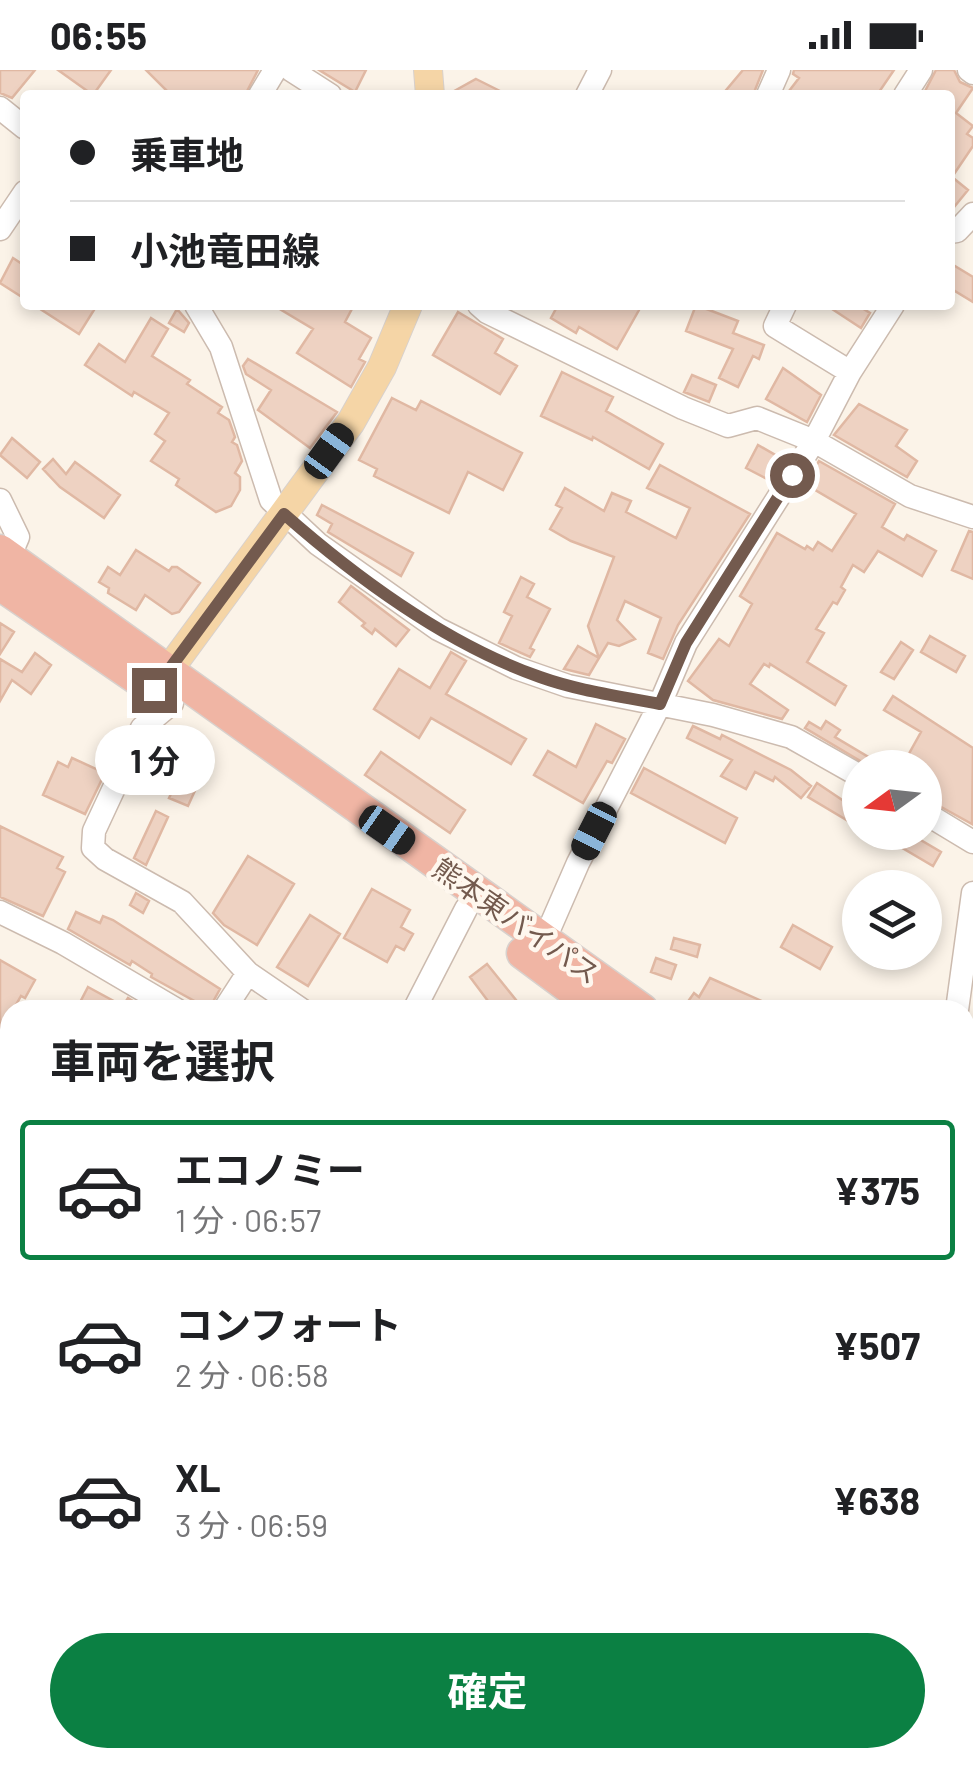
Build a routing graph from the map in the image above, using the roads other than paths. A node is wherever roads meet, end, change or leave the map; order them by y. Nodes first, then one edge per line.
1 (291, 70) edge
2 (322, 90) edge
3 (0, 108) edge
4 (20, 124) edge
5 (20, 199) edge
6 (973, 214) edge
7 (0, 229) edge
8 (955, 232) edge
9 (199, 310) edge
10 (406, 310) edge
11 (484, 310) edge
12 (783, 310) edge
13 (890, 310) edge
14 (850, 372) junction
15 (814, 441) junction
16 (0, 500) edge
17 (284, 514) junction
18 (973, 517) edge
19 (3, 564) edge
20 (164, 688) junction
21 (660, 704) junction
22 (842, 766) edge
23 (942, 823) edge
24 (973, 842) edge
25 (973, 893) edge
26 (466, 909) junction
27 (0, 912) edge
28 (544, 941) junction
29 (248, 973) junction
30 (963, 997) edge
31 (159, 1000) edge
32 (230, 1000) edge
33 (287, 1000) edge
34 (419, 1000) edge
35 (587, 1000) edge
36 (628, 1000) edge

1 - 2 street
3 - 4 street
5 - 7 street
6 - 8 street
9 - 17 street
10 - 17 main road
11 - 15 street
12 - 14 street
13 - 14 street
14 - 15 street
15 - 18 street
15 - 21 street
16 - 19 street
17 - 20 main road
17 - 21 street
19 - 20 highway, 熊本東バイパス
20 - 26 highway, 熊本東バイパス
20 - 28 highway, 熊本東バイパス
20 - 29 street
21 - 22 street
21 - 28 street
23 - 24 street
25 - 30 street
26 - 34 street
26 - 35 highway, 熊本東バイパス
27 - 31 street
28 - 36 highway, 熊本東バイパス
29 - 32 street
29 - 33 street

